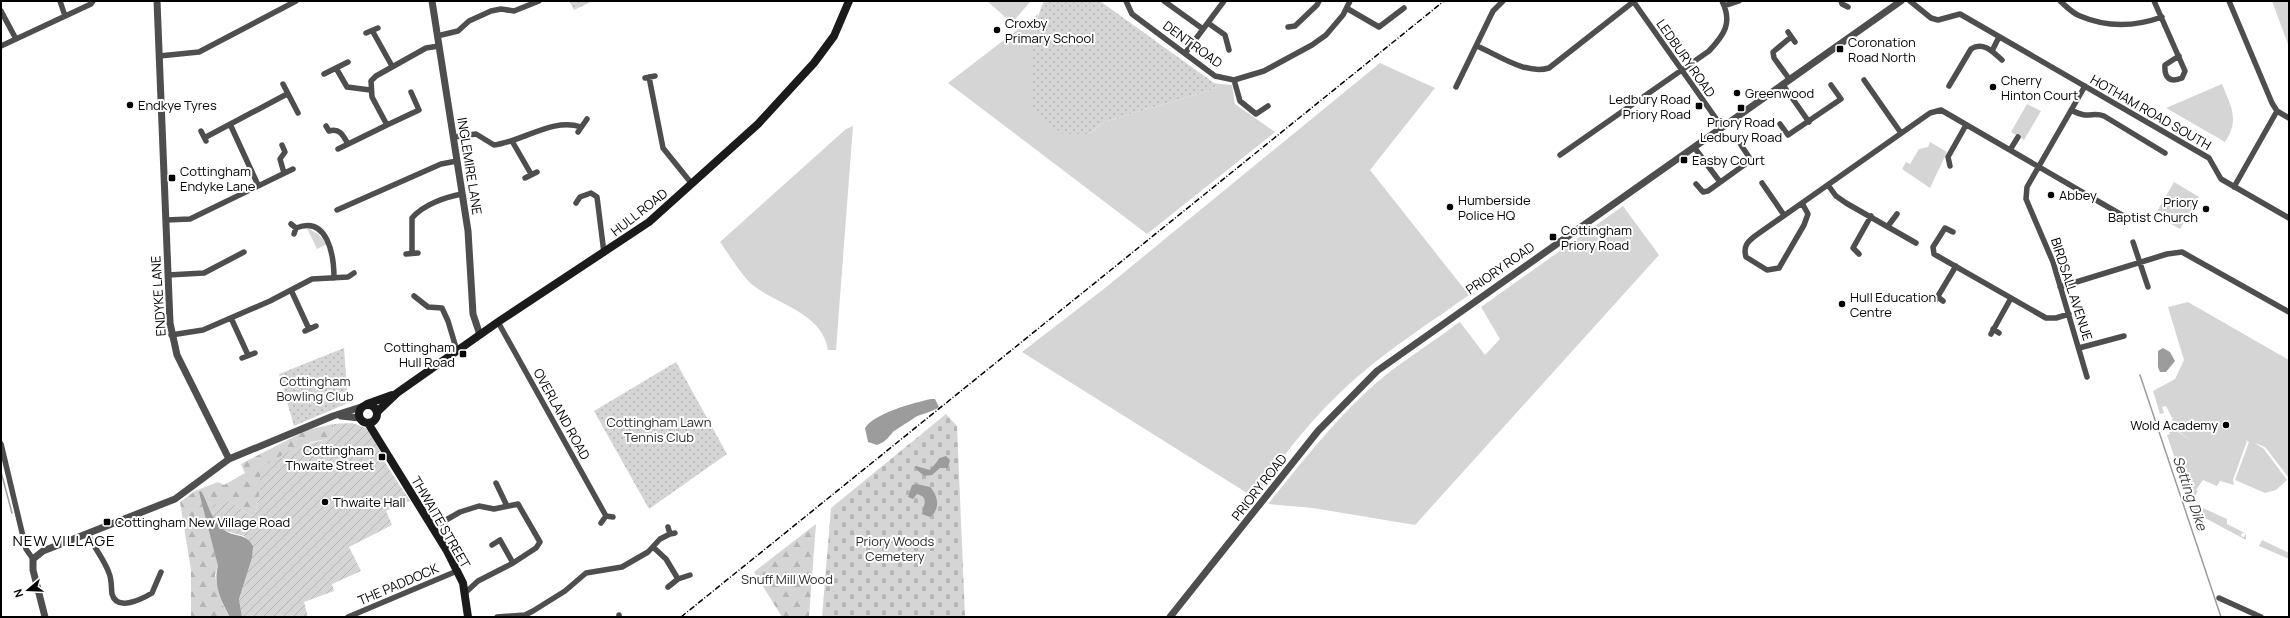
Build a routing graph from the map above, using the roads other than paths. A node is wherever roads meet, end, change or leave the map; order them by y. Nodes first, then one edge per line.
1 (60, 1) edge
2 (93, 1) edge
3 (156, 1) edge
4 (296, 1) edge
5 (432, 1) edge
6 (539, 1) edge
7 (1126, 1) edge
8 (1164, 1) edge
9 (1224, 1) edge
10 (1319, 1) edge
11 (1350, 1) edge
12 (1503, 1) edge
13 (1633, 1) edge
14 (1739, 1) edge
15 (1841, 1) edge
16 (1910, 1) edge
17 (2060, 1) edge
18 (2154, 1) edge
19 (2229, 1) edge
20 (1897, 2) edge
21 (851, 3) edge
22 (1723, 3) edge
23 (1848, 7) dead end
24 (1404, 8) dead end
25 (1348, 9) junction
26 (1, 11) edge
27 (64, 16) junction
28 (2162, 18) junction
29 (1208, 23) junction
30 (1288, 27) dead end
31 (1202, 30) junction
32 (366, 33) dead end
33 (437, 36) junction
34 (1791, 37) dead end
35 (1999, 37) junction
36 (16, 38) junction
37 (1, 46) edge
38 (439, 46) junction
39 (1477, 46) junction
40 (1229, 50) dead end
41 (1992, 51) junction
42 (1186, 52) junction
43 (159, 56) junction
44 (2178, 56) junction
45 (2002, 60) dead end
46 (348, 62) dead end
47 (392, 66) junction
48 (336, 68) junction
49 (1681, 70) junction
50 (324, 74) dead end
51 (650, 77) dead end
52 (1234, 80) junction
53 (1790, 80) junction
54 (1864, 80) dead end
55 (283, 84) dead end
56 (1783, 85) junction
57 (1831, 85) dead end
58 (1949, 86) dead end
59 (2085, 86) junction
60 (1456, 87) dead end
61 (370, 90) junction
62 (410, 92) dead end
63 (287, 94) junction
64 (1268, 106) dead end
65 (2072, 110) junction
66 (2277, 111) junction
67 (298, 112) dead end
68 (2289, 118) edge
69 (587, 119) dead end
70 (1809, 122) junction
71 (230, 124) junction
72 (1780, 124) dead end
73 (1966, 124) junction
74 (387, 125) junction
75 (326, 126) dead end
76 (581, 127) junction
77 (1722, 127) junction
78 (201, 131) dead end
79 (578, 132) dead end
80 (1902, 133) junction
81 (454, 137) junction
82 (2018, 137) dead end
83 (512, 141) junction
84 (348, 144) junction
85 (1741, 145) dead end
86 (282, 146) dead end
87 (1694, 147) junction
88 (338, 149) dead end
89 (2010, 150) junction
90 (2165, 153) dead end
91 (1560, 155) dead end
92 (457, 161) junction
93 (1950, 166) dead end
94 (2038, 167) junction
95 (293, 170) dead end
96 (537, 172) dead end
97 (284, 173) junction
98 (531, 174) junction
99 (525, 178) dead end
100 (1720, 182) junction
101 (1762, 183) dead end
102 (692, 184) junction
103 (1696, 184) dead end
104 (258, 185) junction
105 (1828, 185) junction
106 (2234, 187) junction
107 (462, 194) junction
108 (576, 203) dead end
109 (1802, 203) junction
110 (338, 210) dead end
111 (1897, 214) dead end
112 (1784, 215) junction
113 (1871, 216) junction
114 (2127, 218) dead end
115 (2289, 218) edge
116 (166, 220) junction
117 (290, 224) dead end
118 (1888, 226) junction
119 (296, 228) junction
120 (1953, 232) dead end
121 (294, 234) dead end
122 (2134, 242) dead end
123 (1916, 243) dead end
124 (244, 252) dead end
125 (604, 253) junction
126 (412, 254) dead end
127 (1859, 254) dead end
128 (2140, 262) junction
129 (1956, 266) junction
130 (354, 273) dead end
131 (168, 275) junction
132 (334, 278) junction
133 (2060, 287) junction
134 (2148, 287) dead end
135 (291, 290) junction
136 (412, 295) dead end
137 (2011, 298) junction
138 (1939, 300) dead end
139 (2289, 312) edge
140 (2069, 314) junction
141 (230, 318) junction
142 (498, 322) junction
143 (316, 326) dead end
144 (1999, 333) dead end
145 (172, 335) junction
146 (480, 335) junction
147 (2124, 336) dead end
148 (2079, 348) junction
149 (456, 351) junction
150 (255, 353) dead end
151 (248, 355) junction
152 (242, 358) dead end
153 (2087, 376) dead end
154 (397, 393) junction
155 (364, 406) junction
156 (377, 415) junction
157 (333, 416) junction
158 (360, 418) junction
159 (368, 423) junction
160 (381, 443) junction
161 (1, 444) edge
162 (229, 459) junction
163 (497, 483) dead end
164 (507, 506) junction
165 (606, 516) junction
166 (613, 517) dead end
167 (601, 523) dead end
168 (668, 527) dead end
169 (432, 528) junction
170 (88, 534) junction
171 (492, 545) dead end
172 (653, 547) junction
173 (33, 559) junction
174 (513, 563) junction
175 (457, 571) junction
176 (162, 572) dead end
177 (690, 575) dead end
178 (678, 579) junction
179 (668, 587) dead end
180 (465, 593) junction
181 (2219, 598) dead end
182 (45, 617) edge
183 (348, 617) edge
184 (468, 617) edge
185 (497, 617) edge
186 (1170, 617) edge
187 (2261, 617) edge

1 - 27 street
2 - 27 street
3 - 43 street, ENDYKE LANE
4 - 43 street
5 - 33 street, INGLEMIRE LANE
6 - 33 street
7 - 42 street, DENT ROAD
8 - 31 street
9 - 29 street
10 - 30 street
11 - 25 street, DENT ROAD
12 - 39 street
13 - 39 street
13 - 49 street, LEDBURY ROAD
14 - 22 street
15 - 23 street
16 - 35 street, HOTHAM ROAD SOUTH
17 - 28 street
18 - 28 street
19 - 66 street
20 - 53 street, PRIORY ROAD
21 - 102 main road, HULL ROAD
22 - 49 street
24 - 25 street
25 - 52 street, DENT ROAD
26 - 36 street
27 - 36 street
28 - 44 street
29 - 31 street
29 - 40 street
31 - 42 street
32 - 47 street
33 - 38 street, INGLEMIRE LANE
34 - 53 street
35 - 41 street
35 - 59 street, HOTHAM ROAD SOUTH
36 - 37 street
38 - 47 street
38 - 81 street, INGLEMIRE LANE
39 - 60 street
41 - 45 street
41 - 58 street
42 - 52 street, DENT ROAD
43 - 116 street, ENDYKE LANE
44 - 44 street
46 - 48 street
47 - 61 street
48 - 50 street
48 - 61 street
49 - 77 street, LEDBURY ROAD
49 - 91 street
51 - 102 street
52 - 64 street
53 - 56 street, PRIORY ROAD
54 - 80 street
55 - 63 street
56 - 70 street
56 - 77 street, PRIORY ROAD
57 - 70 street
59 - 65 street, BIRDSALL AVENUE
59 - 106 street, HOTHAM ROAD SOUTH
61 - 74 street
62 - 74 street
63 - 67 street
63 - 71 street
65 - 90 street
65 - 94 street, BIRDSALL AVENUE
66 - 68 street
66 - 106 street
69 - 76 street
70 - 72 street
71 - 78 street
71 - 104 street
73 - 80 street
73 - 89 street
73 - 93 street
74 - 84 street
75 - 84 street
76 - 79 street
76 - 83 street
77 - 87 street, PRIORY ROAD
80 - 105 street
81 - 83 street
81 - 92 street, INGLEMIRE LANE
82 - 89 street
83 - 98 street
84 - 88 street
85 - 100 street
86 - 97 street
87 - 100 street
87 - 186 street, PRIORY ROAD
89 - 94 street
92 - 107 street, INGLEMIRE LANE
92 - 110 street
94 - 114 street
94 - 133 street, BIRDSALL AVENUE
95 - 97 street
96 - 98 street
97 - 104 street
98 - 99 street
100 - 103 street
101 - 112 street
102 - 125 main road, HULL ROAD
104 - 116 street
105 - 109 street
105 - 113 street
106 - 115 street, HOTHAM ROAD SOUTH
107 - 126 street
107 - 146 street, INGLEMIRE LANE
108 - 125 street
109 - 112 street
109 - 112 street
111 - 118 street
113 - 118 street
113 - 127 street
116 - 131 street, ENDYKE LANE
117 - 119 street
118 - 123 street
119 - 121 street
119 - 132 street
120 - 129 street
122 - 128 street
124 - 131 street
125 - 142 main road, HULL ROAD
128 - 133 street
128 - 134 street
128 - 139 street
129 - 137 street
129 - 138 street
130 - 132 street
131 - 145 street, ENDYKE LANE
132 - 135 street
133 - 140 street, BIRDSALL AVENUE
135 - 141 street
135 - 143 street
136 - 149 street
137 - 140 street
137 - 144 street
140 - 148 street, BIRDSALL AVENUE
141 - 145 street
141 - 151 street
142 - 146 main road, HULL ROAD
142 - 165 street, OVERLAND ROAD
145 - 162 street, ENDYKE LANE
146 - 149 main road, HULL ROAD
147 - 148 street
148 - 153 street, BIRDSALL AVENUE
149 - 154 main road, HULL ROAD
150 - 151 street
151 - 152 street
154 - 155 main road, HULL ROAD
154 - 156 main road, HULL ROAD
155 - 156 main road
155 - 157 street
155 - 158 main road
156 - 159 main road
156 - 160 main road, THWAITE STREET
157 - 158 street
157 - 162 street
158 - 159 main road
159 - 160 main road, THWAITE STREET
160 - 169 main road, THWAITE STREET
161 - 173 street
162 - 170 street
163 - 164 street
164 - 169 street
164 - 174 street
165 - 166 street
165 - 167 street
168 - 172 street
169 - 175 main road, THWAITE STREET
170 - 173 street
170 - 176 street
171 - 174 street
172 - 178 street
172 - 185 street
173 - 182 street
174 - 180 street
175 - 180 main road, THWAITE STREET
175 - 183 street, THE PADDOCK
177 - 178 street
178 - 179 street
180 - 184 main road, THWAITE STREET
181 - 187 street

